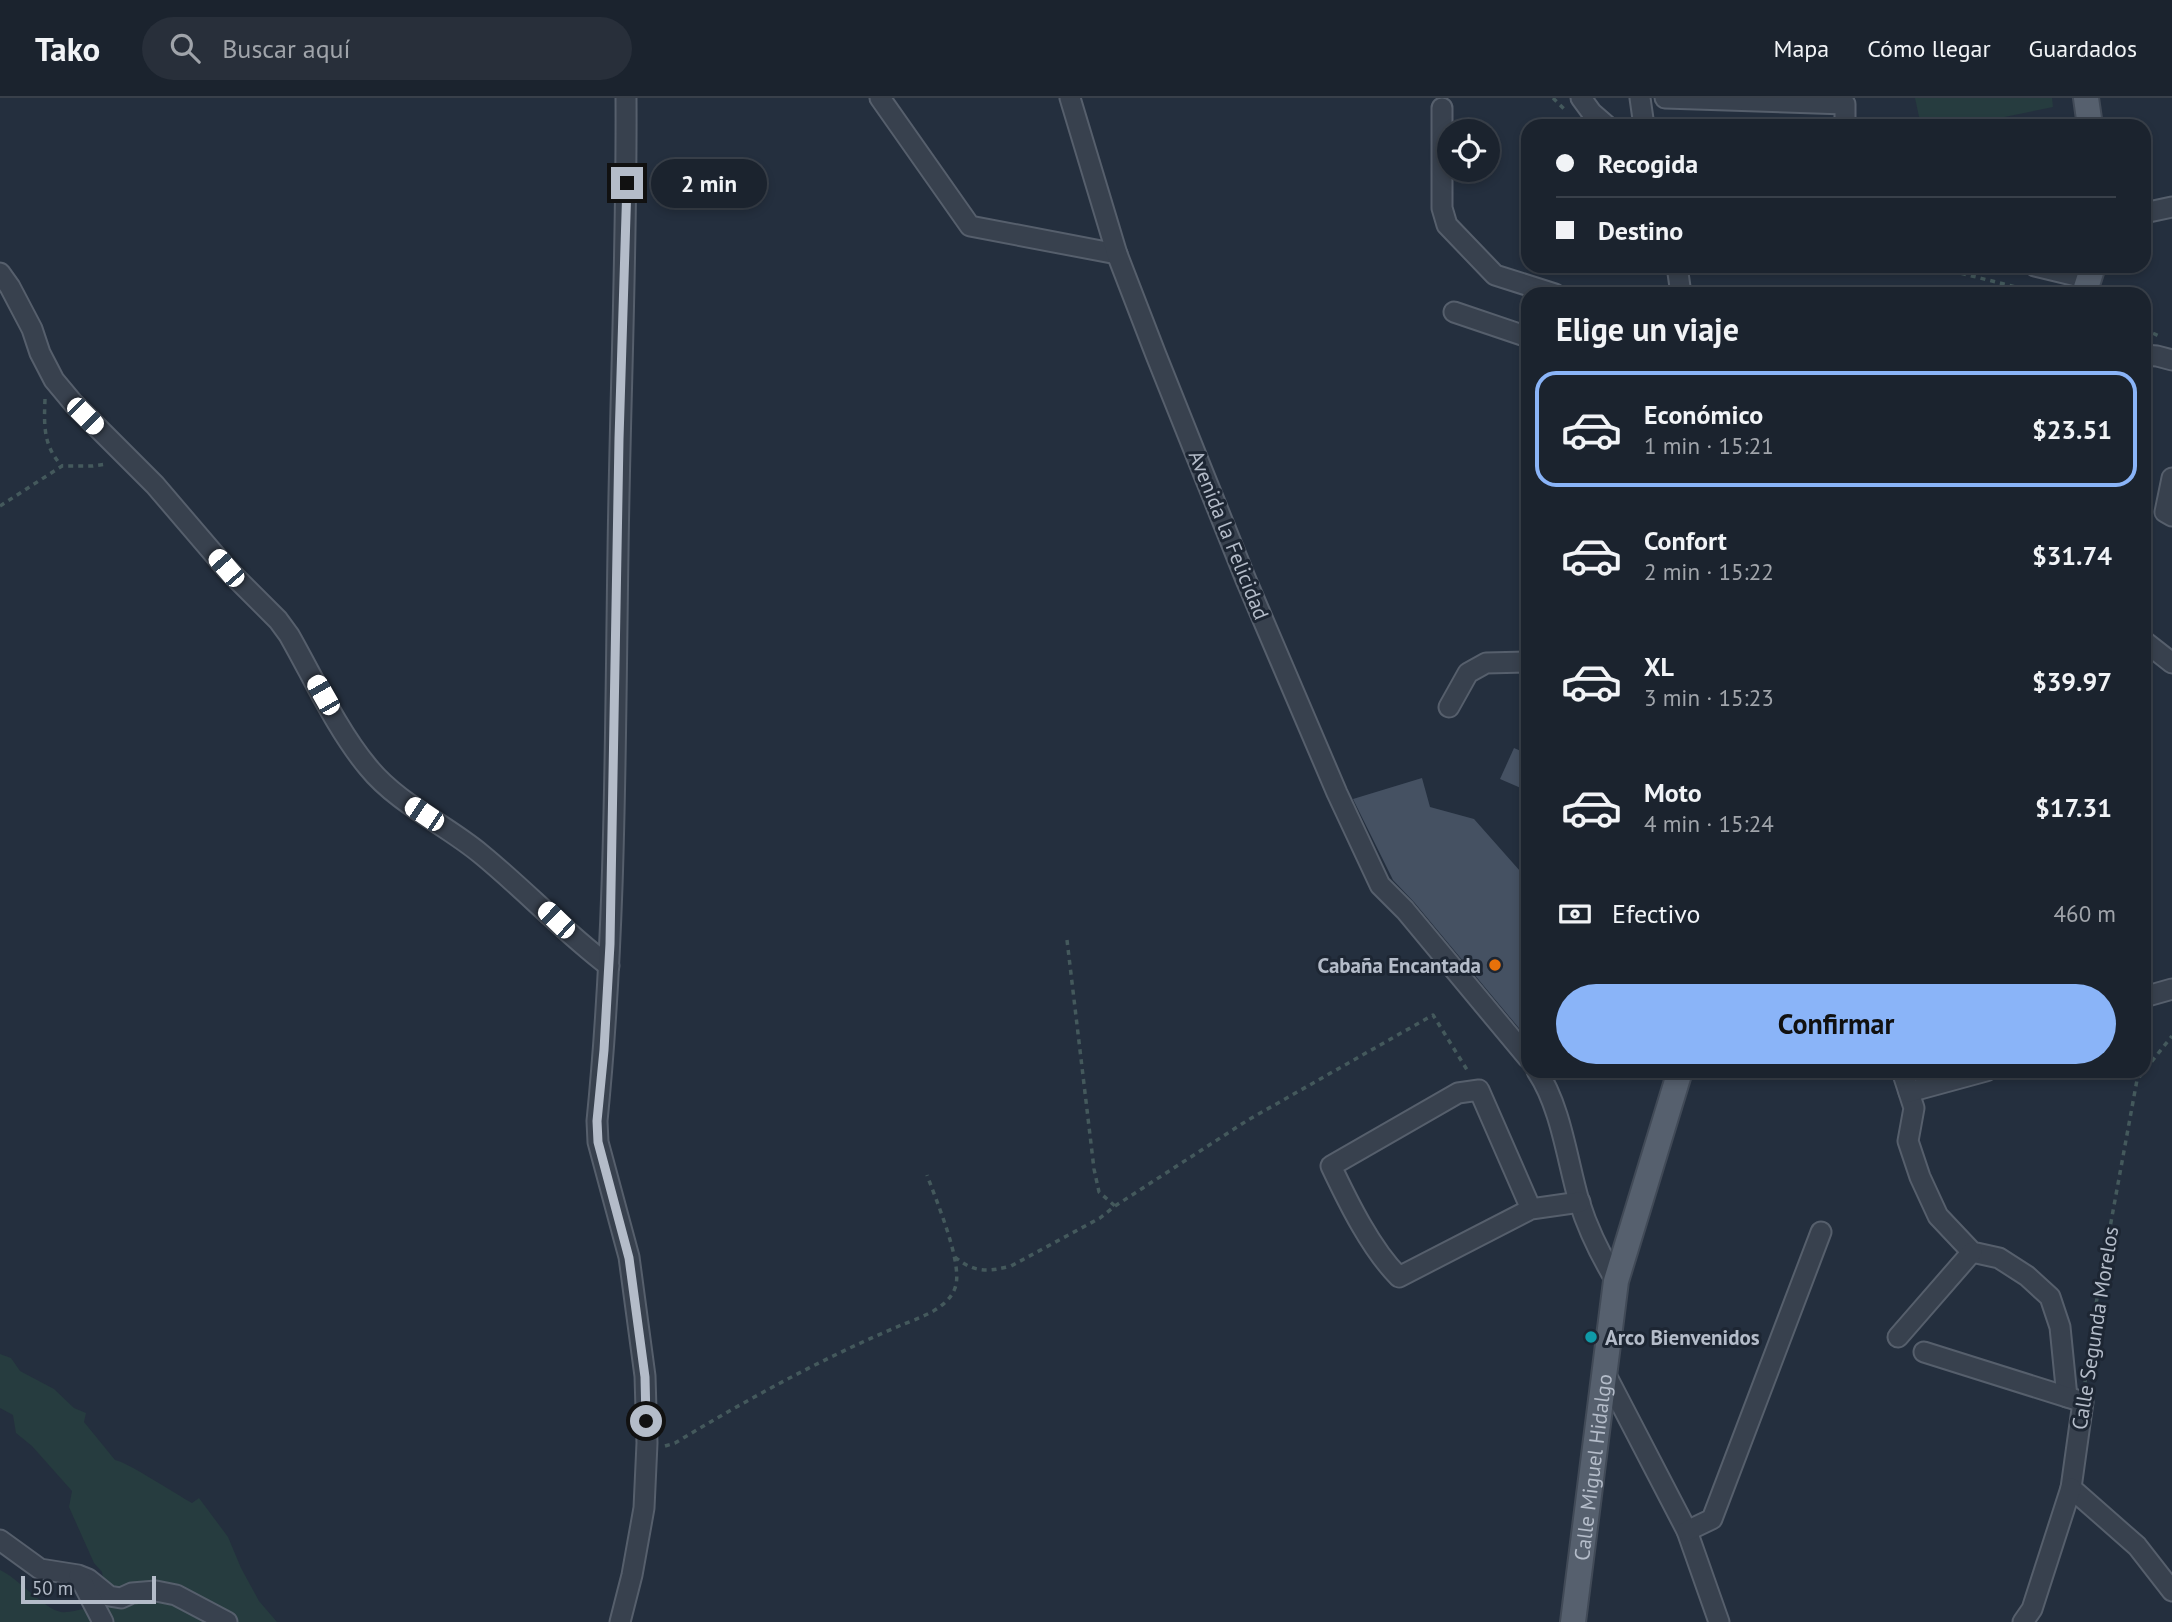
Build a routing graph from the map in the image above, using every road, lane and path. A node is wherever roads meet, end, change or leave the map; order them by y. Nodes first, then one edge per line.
1 (626, 98) edge
2 (880, 98) edge
3 (1070, 98) edge
4 (1581, 98) edge
5 (1640, 98) edge
6 (1665, 98) edge
7 (2086, 98) edge
8 (1442, 107) dead end
9 (1599, 119) edge
10 (1643, 119) edge
11 (1845, 119) edge
12 (2089, 119) edge
13 (2172, 207) edge
14 (2151, 212) edge
15 (1117, 254) junction
16 (0, 273) edge
17 (1960, 273) edge
18 (2062, 273) edge
19 (2089, 280) edge
20 (1533, 287) edge
21 (2016, 287) edge
22 (1454, 312) dead end
23 (2151, 332) edge
24 (1521, 335) edge
25 (2167, 339) dead end
26 (2151, 356) edge
27 (2172, 360) edge
28 (49, 370) junction
29 (133, 463) junction
30 (62, 466) junction
31 (2172, 478) edge
32 (0, 506) edge
33 (2172, 516) edge
34 (2151, 646) edge
35 (1521, 662) edge
36 (2172, 663) edge
37 (1449, 707) dead end
38 (1068, 940) dead end
39 (609, 966) junction
40 (2172, 989) edge
41 (2151, 995) edge
42 (2172, 1036) edge
43 (1521, 1050) edge
44 (2151, 1062) edge
45 (1540, 1078) edge
46 (1678, 1078) edge
47 (1904, 1078) edge
48 (1960, 1078) edge
49 (2139, 1078) edge
50 (1479, 1090) junction
51 (1909, 1092) junction
52 (928, 1175) dead end
53 (1580, 1202) junction
54 (1115, 1206) junction
55 (1531, 1209) junction
56 (1821, 1232) dead end
57 (1972, 1252) junction
58 (955, 1257) junction
59 (1616, 1281) junction
60 (1898, 1337) dead end
61 (1924, 1352) dead end
62 (1605, 1375) junction
63 (2075, 1399) junction
64 (647, 1453) junction
65 (2071, 1488) junction
66 (1687, 1531) junction
67 (0, 1540) edge
68 (78, 1575) junction
69 (2172, 1591) edge
70 (103, 1622) edge
71 (227, 1622) edge
72 (620, 1622) edge
73 (1573, 1622) edge
74 (1719, 1622) edge
75 (2023, 1622) edge

1 - 39 street
2 - 15 street
3 - 15 street, Avenida la Felicidad
4 - 9 street
5 - 10 street
6 - 11 street
7 - 12 main road
8 - 20 street
13 - 14 street
15 - 43 street, Avenida la Felicidad
16 - 28 street
17 - 21 path
18 - 19 street
22 - 24 street
23 - 25 path
26 - 27 street
28 - 29 street
28 - 30 path
29 - 30 path
29 - 39 street
30 - 32 path
31 - 33 street
34 - 36 street
35 - 37 street
38 - 54 path
39 - 64 street
40 - 41 street
42 - 44 path, Calle Segunda Morelos
45 - 53 street
46 - 59 main road, Calle Miguel Hidalgo
47 - 51 street
48 - 51 street
49 - 63 path, Calle Segunda Morelos
50 - 54 path
50 - 55 street
50 - 55 street
51 - 57 street
52 - 58 path
53 - 55 street
53 - 59 street
54 - 58 path
56 - 66 street
57 - 60 street
57 - 63 street
58 - 64 path
59 - 62 main road, Calle Miguel Hidalgo
61 - 63 street
62 - 66 street
62 - 73 main road, Calle Miguel Hidalgo
63 - 65 street, Calle Segunda Morelos
64 - 72 street
65 - 69 street
65 - 75 street, Calle Segunda Morelos
66 - 74 street
67 - 68 street
68 - 70 street
68 - 71 street

